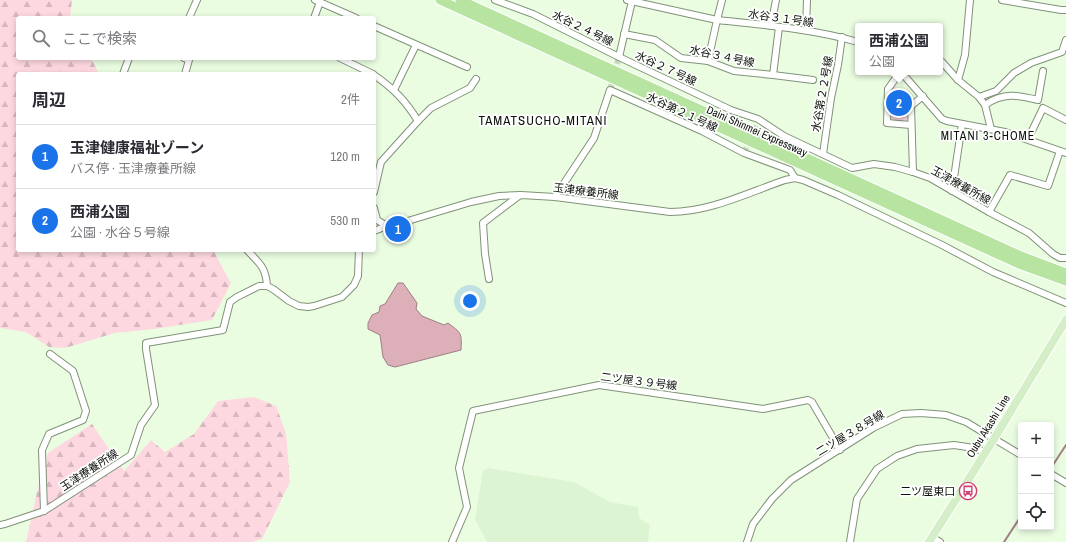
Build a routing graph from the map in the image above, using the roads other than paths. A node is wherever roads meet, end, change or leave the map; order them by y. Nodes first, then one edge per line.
1 (197, 0) edge
2 (440, 0) edge
3 (460, 0) edge
4 (495, 0) edge
5 (722, 0) edge
6 (776, 0) edge
7 (808, 0) edge
8 (970, 0) edge
9 (1002, 0) edge
10 (318, 1) edge
11 (629, 1) edge
12 (1066, 10) edge
13 (190, 16) edge
14 (314, 16) edge
15 (352, 16) edge
16 (717, 20) junction
17 (771, 26) junction
18 (376, 27) edge
19 (779, 27) junction
20 (806, 30) junction
21 (624, 34) junction
22 (842, 37) junction
23 (1066, 40) edge
24 (855, 41) edge
25 (416, 45) junction
26 (619, 57) junction
27 (128, 60) edge
28 (189, 60) edge
29 (344, 60) edge
30 (708, 61) junction
31 (943, 63) edge
32 (466, 68) dead end
33 (1043, 71) dead end
34 (124, 72) edge
35 (186, 72) edge
36 (369, 72) edge
37 (773, 75) junction
38 (899, 75) edge
39 (904, 75) edge
40 (376, 76) edge
41 (476, 79) dead end
42 (813, 80) dead end
43 (958, 80) junction
44 (394, 90) junction
45 (923, 96) junction
46 (980, 97) junction
47 (985, 105) junction
48 (758, 119) junction
49 (1066, 120) edge
50 (418, 121) junction
51 (962, 124) junction
52 (911, 125) junction
53 (757, 126) tunnel mouth
54 (990, 129) junction
55 (1028, 139) junction
56 (1064, 152) edge
57 (822, 154) junction
58 (913, 172) junction
59 (795, 178) junction
60 (376, 183) edge
61 (952, 191) junction
62 (521, 195) junction
63 (555, 198) junction
64 (989, 212) junction
65 (376, 216) edge
66 (387, 226) junction
67 (376, 230) edge
68 (249, 252) edge
69 (359, 252) edge
70 (1066, 258) edge
71 (1066, 273) edge
72 (489, 279) dead end
73 (1066, 281) edge
74 (267, 286) junction
75 (1066, 303) edge
76 (1066, 320) edge
77 (50, 354) dead end
78 (994, 439) junction
79 (840, 450) junction
80 (985, 452) junction
81 (1018, 453) edge
82 (1054, 476) edge
83 (1066, 483) edge
84 (44, 511) junction
85 (0, 525) edge
86 (931, 540) edge
87 (452, 542) edge
88 (747, 542) edge
89 (850, 542) edge
90 (940, 542) edge

1 - 13 street
2 - 73 highway, Daini Shinmei Expressway
3 - 71 highway, Daini Shinmei Expressway
4 - 26 street, 水谷２４号線
5 - 16 street
6 - 17 street
7 - 20 street
8 - 43 street
9 - 12 street
10 - 14 street
10 - 15 street
11 - 16 street, 水谷３１号線
11 - 21 street, 水谷２７号線
16 - 17 street, 水谷３１号線
16 - 30 street
17 - 19 street, 水谷３１号線
18 - 25 street
19 - 20 street, 水谷３１号線
19 - 37 street
20 - 22 street, 水谷３１号線
21 - 26 street, 水谷２７号線
21 - 30 street, 水谷３４号線
22 - 24 street, 水谷３１号線
22 - 57 street, 水谷第２２号線
23 - 46 street
25 - 32 street
25 - 44 street
26 - 48 street, 水谷２７号線
27 - 34 street
28 - 35 street
29 - 36 street
30 - 37 street, 水谷３４号線
31 - 43 street
33 - 47 street
37 - 42 street, 水谷３４号線
38 - 52 street
39 - 45 street
40 - 44 street
41 - 50 street
43 - 46 street
44 - 50 street
45 - 51 street
45 - 52 street
46 - 47 street
47 - 54 street
48 - 53 street
48 - 57 street, 玉津療養所線
49 - 55 street
50 - 60 street
51 - 54 street
51 - 61 street
52 - 58 street
54 - 55 street
55 - 56 street
56 - 64 street
57 - 58 street, 玉津療養所線
58 - 61 street, 玉津療養所線
59 - 63 street, 玉津療養所線
59 - 63 street, 水谷第２１号線
59 - 75 street
61 - 64 street, 玉津療養所線
62 - 63 street, 玉津療養所線
62 - 66 street, 玉津療養所線
62 - 72 street
64 - 70 street, 玉津療養所線
65 - 66 street
66 - 67 street, 玉津療養所線
68 - 74 street
69 - 74 street
74 - 84 street, 玉津療養所線
76 - 78 main road, Oubu Akashi Line
77 - 84 street
78 - 79 street, 二ツ屋３８号線
78 - 80 main road, Oubu Akashi Line
78 - 81 street, 二ツ屋３８号線
79 - 87 street, 二ツ屋３９号線
79 - 88 street, 二ツ屋３８号線
80 - 86 main road, Oubu Akashi Line
80 - 89 street
82 - 83 street
84 - 85 street
86 - 90 street

